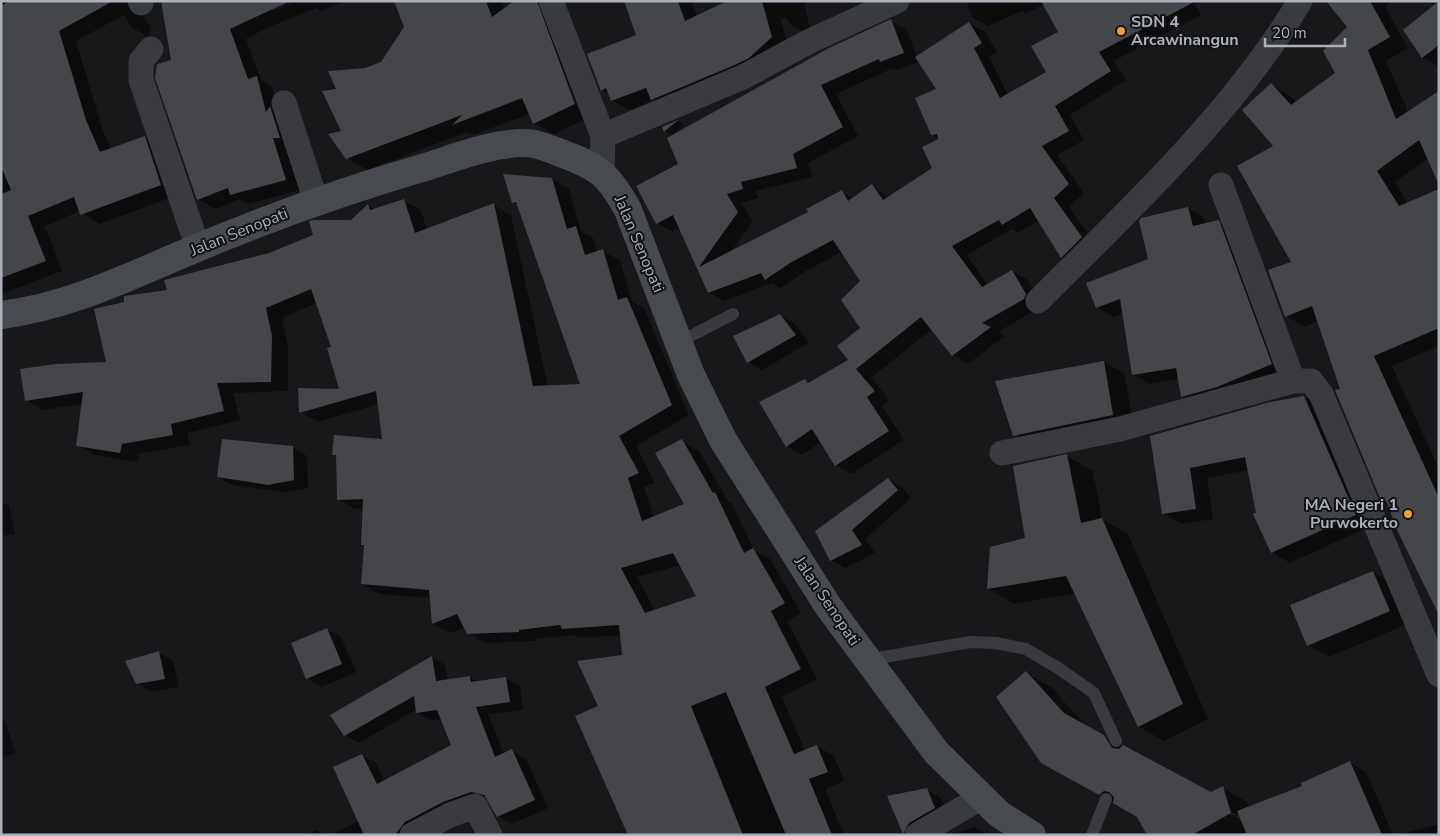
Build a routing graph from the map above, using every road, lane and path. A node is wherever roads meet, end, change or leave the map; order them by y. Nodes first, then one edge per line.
1 (551, 1) edge
2 (897, 1) edge
3 (1300, 1) edge
4 (856, 9) edge
5 (152, 49) dead end
6 (284, 103) dead end
7 (603, 136) junction
8 (602, 172) junction
9 (1221, 185) dead end
10 (316, 201) junction
11 (198, 248) junction
12 (1038, 301) dead end
13 (733, 314) dead end
14 (1, 316) edge
15 (679, 342) junction
16 (1293, 381) junction
17 (1002, 453) dead end
18 (867, 660) junction
19 (1439, 675) edge
20 (1116, 741) dead end
21 (1106, 799) dead end
22 (996, 815) edge
23 (412, 835) edge
24 (490, 835) edge
25 (917, 835) edge
26 (1032, 835) edge
27 (1092, 835) edge

1 - 7 street
2 - 4 street
3 - 12 street
4 - 7 street
5 - 11 street
6 - 10 street
7 - 8 street
8 - 10 main road, Jalan Senopati
8 - 15 main road, Jalan Senopati
9 - 16 street
10 - 11 main road, Jalan Senopati
11 - 14 main road, Jalan Senopati
13 - 15 lane
15 - 18 main road, Jalan Senopati
16 - 17 street
16 - 19 street
18 - 20 lane
18 - 22 main road, Jalan Senopati
21 - 27 lane
22 - 25 street
22 - 26 main road, Jalan Senopati
23 - 24 street

